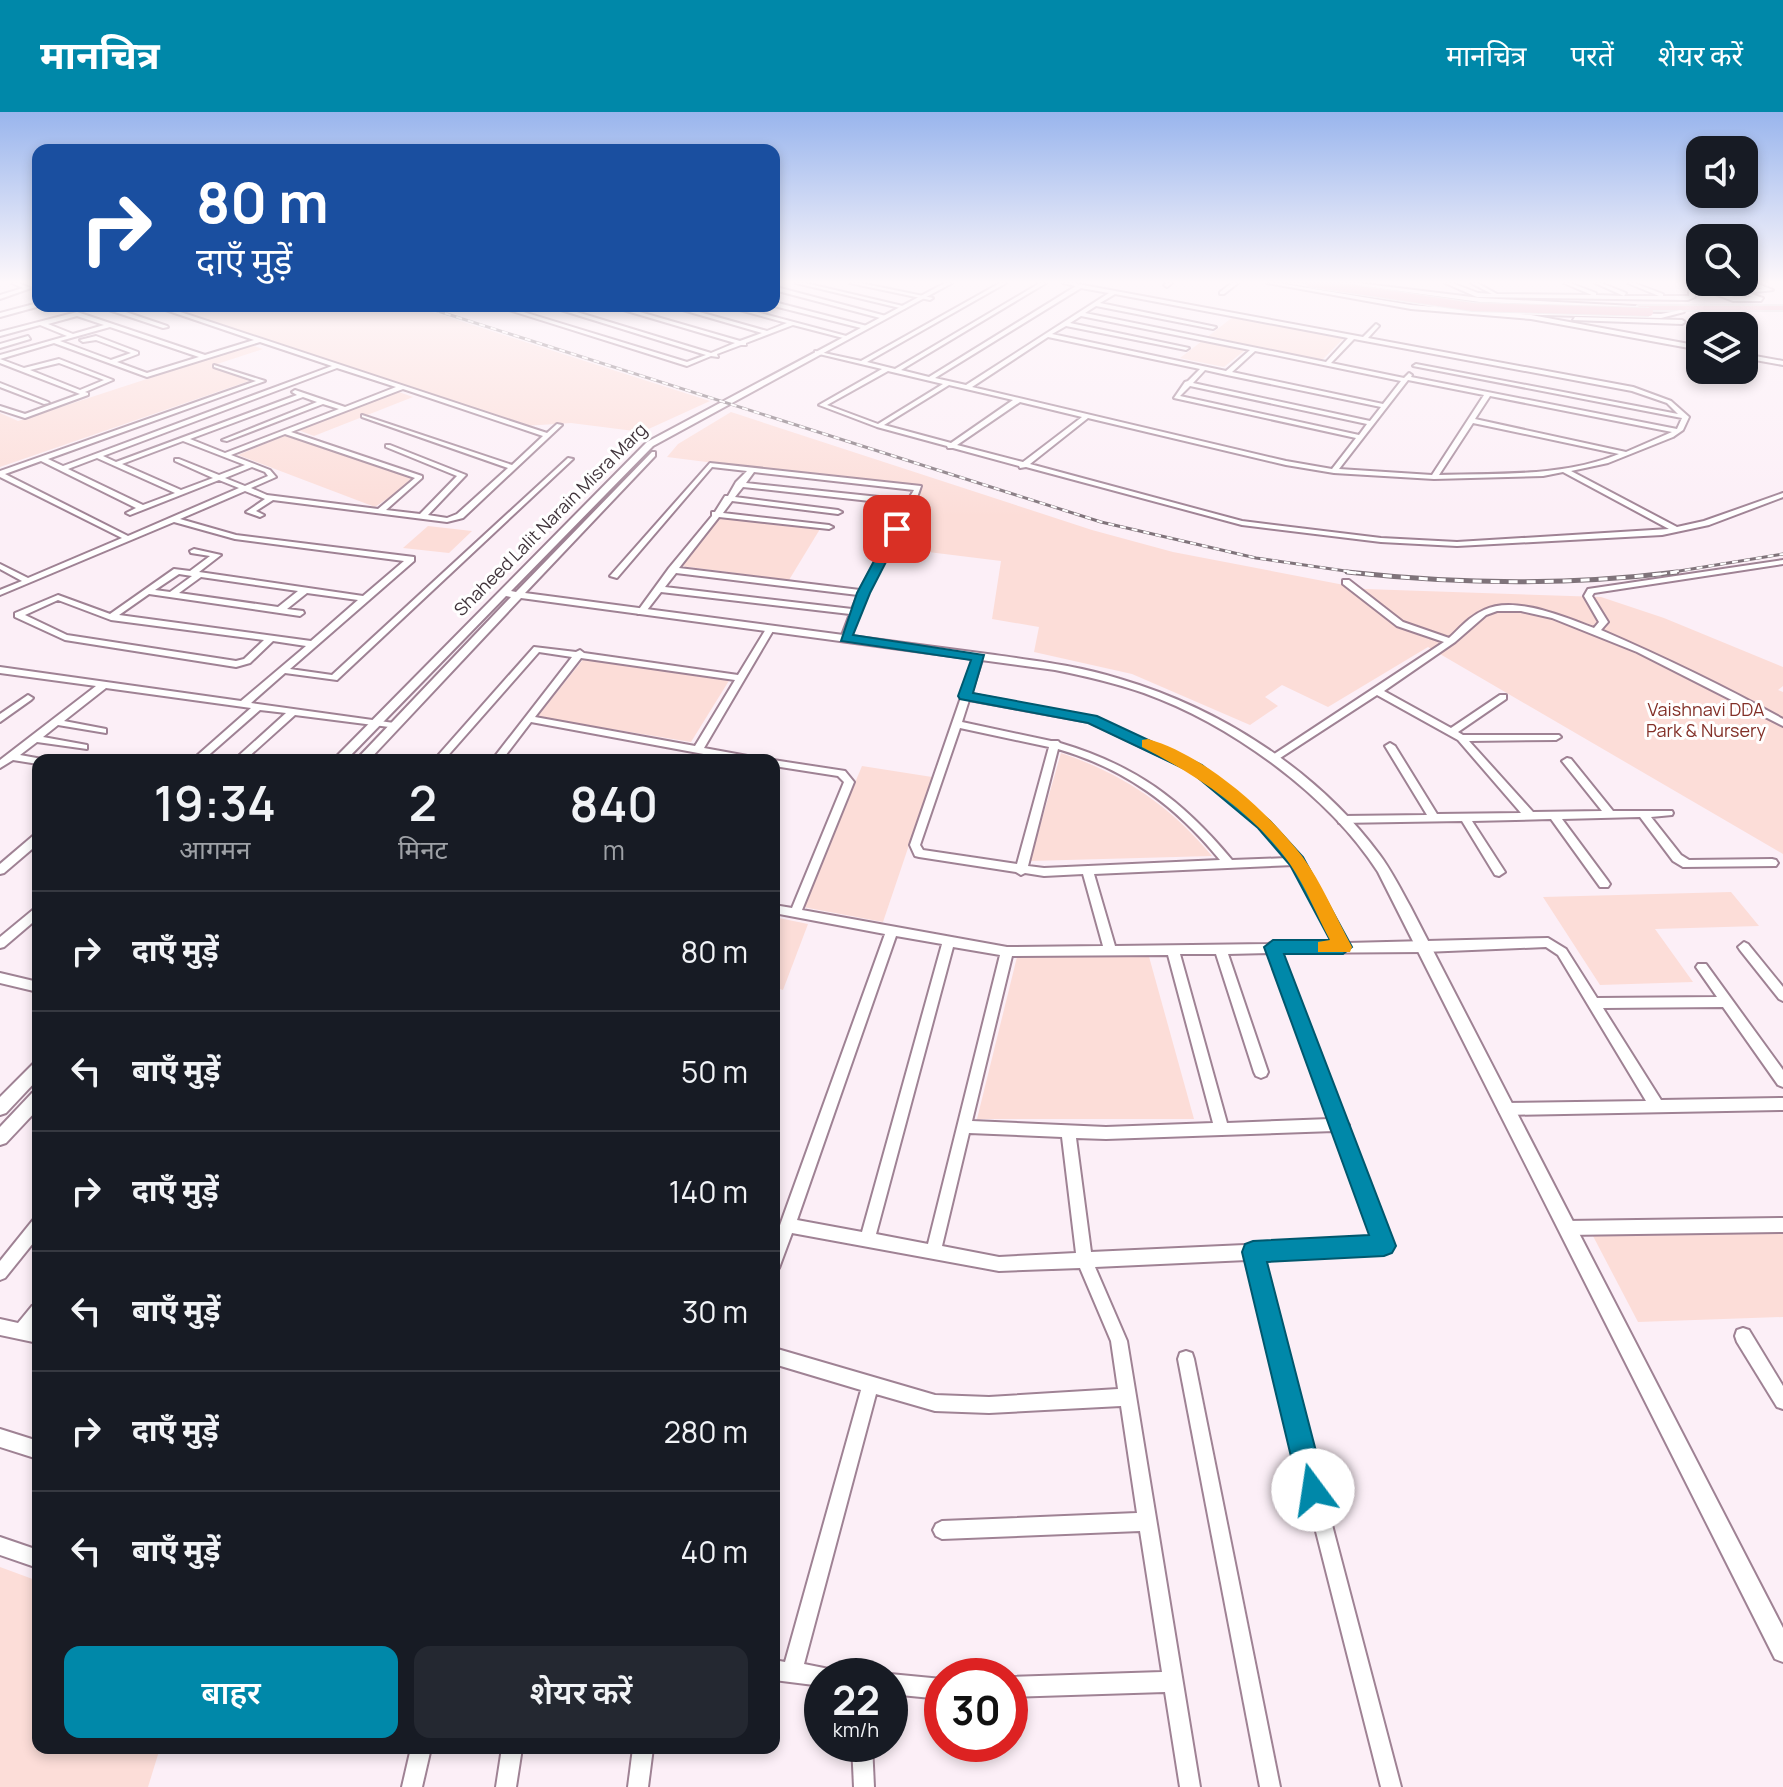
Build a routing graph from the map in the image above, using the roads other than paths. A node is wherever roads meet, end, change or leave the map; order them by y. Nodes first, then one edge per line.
1 (5, 361) edge
2 (58, 361) edge
3 (59, 361) edge
4 (196, 361) edge
5 (323, 361) edge
6 (673, 361) edge
7 (703, 361) edge
8 (806, 361) edge
9 (807, 361) edge
10 (854, 361) edge
11 (864, 361) edge
12 (906, 361) edge
13 (958, 361) edge
14 (1007, 361) edge
15 (1169, 361) edge
16 (1240, 361) edge
17 (1313, 361) edge
18 (1330, 361) edge
19 (1420, 361) edge
20 (1482, 361) edge
21 (111, 362) edge
22 (861, 363) junction
23 (9, 364) junction
24 (1327, 364) junction
25 (216, 366) dead end
26 (337, 366) junction
27 (1416, 366) junction
28 (0, 367) edge
29 (1204, 368) junction
30 (24, 370) junction
31 (891, 370) junction
32 (1227, 373) junction
33 (929, 379) junction
34 (1406, 379) junction
35 (261, 381) junction
36 (55, 382) junction
37 (948, 383) junction
38 (1187, 383) junction
39 (0, 385) edge
40 (44, 386) dead end
41 (398, 386) dead end
42 (280, 388) junction
43 (966, 388) junction
44 (33, 389) dead end
45 (79, 392) junction
46 (22, 393) junction
47 (1488, 394) junction
48 (302, 395) junction
49 (1018, 400) junction
50 (322, 402) junction
51 (46, 403) dead end
52 (1384, 406) junction
53 (0, 408) edge
54 (345, 409) junction
55 (364, 416) dead end
56 (1087, 416) junction
57 (1686, 417) junction
58 (1470, 420) junction
59 (1370, 423) junction
60 (559, 425) dead end
61 (879, 426) junction
62 (1677, 431) junction
63 (285, 432) junction
64 (547, 435) junction
65 (1359, 437) junction
66 (183, 439) junction
67 (225, 440) dead end
68 (388, 446) dead end
69 (950, 447) junction
70 (213, 451) junction
71 (1627, 454) junction
72 (203, 455) dead end
73 (225, 455) junction
74 (97, 456) junction
75 (41, 458) junction
76 (193, 458) dead end
77 (570, 459) dead end
78 (114, 465) junction
79 (251, 465) junction
80 (511, 467) junction
81 (1022, 467) junction
82 (61, 469) junction
83 (752, 470) junction
84 (1334, 471) junction
85 (1566, 471) junction
86 (0, 474) edge
87 (1434, 477) junction
88 (218, 478) junction
89 (739, 484) junction
90 (243, 490) junction
91 (181, 493) junction
92 (1783, 495) edge
93 (848, 496) junction
94 (271, 498) junction
95 (728, 498) junction
96 (911, 503) junction
97 (142, 508) junction
98 (379, 512) junction
99 (838, 512) junction
100 (130, 513) dead end
101 (715, 514) junction
102 (260, 515) dead end
103 (422, 517) junction
104 (173, 519) junction
105 (829, 527) junction
106 (1676, 531) junction
107 (129, 539) junction
108 (820, 540) dead end
109 (194, 551) dead end
110 (1783, 562) edge
111 (0, 566) edge
112 (672, 570) junction
113 (196, 573) junction
114 (614, 576) dead end
115 (28, 581) junction
116 (1346, 582) dead end
117 (658, 589) junction
118 (305, 590) junction
119 (146, 591) junction
120 (0, 593) edge
121 (502, 593) junction
122 (863, 593) junction
123 (172, 594) junction
124 (520, 595) junction
125 (365, 599) junction
126 (280, 610) junction
127 (641, 612) junction
128 (856, 612) junction
129 (300, 613) dead end
130 (111, 617) junction
131 (770, 629) junction
132 (1594, 632) junction
133 (271, 638) junction
134 (845, 638) junction
135 (1450, 641) junction
136 (312, 644) junction
137 (580, 653) junction
138 (979, 657) junction
139 (0, 670) edge
140 (282, 670) junction
141 (740, 678) junction
142 (104, 685) junction
143 (1375, 690) junction
144 (965, 696) junction
145 (1503, 697) dead end
146 (28, 698) dead end
147 (243, 705) junction
148 (258, 707) junction
149 (293, 712) junction
150 (3, 715) edge
151 (529, 719) junction
152 (55, 722) junction
153 (375, 723) junction
154 (1783, 723) edge
155 (956, 724) junction
156 (394, 726) junction
157 (103, 731) dead end
158 (1457, 735) junction
159 (1556, 737) dead end
160 (34, 738) junction
161 (1055, 743) junction
162 (1390, 746) dead end
163 (84, 747) dead end
164 (698, 750) junction
165 (204, 754) edge
166 (246, 754) edge
167 (345, 754) edge
168 (368, 754) edge
169 (444, 754) edge
170 (502, 754) edge
171 (720, 754) edge
172 (11, 756) junction
173 (1273, 758) junction
174 (32, 760) edge
175 (1567, 761) dead end
176 (780, 764) edge
177 (0, 765) edge
178 (1668, 813) dead end
179 (1610, 814) junction
180 (1643, 814) junction
181 (1530, 816) junction
182 (1554, 816) junction
183 (1465, 818) junction
184 (1435, 819) junction
185 (1343, 820) junction
186 (32, 843) edge
187 (1297, 861) junction
188 (1772, 863) dead end
189 (1229, 864) junction
190 (0, 870) edge
191 (1021, 871) junction
192 (1088, 871) junction
193 (1499, 872) dead end
194 (1604, 884) dead end
195 (780, 910) edge
196 (795, 914) junction
197 (32, 917) edge
198 (891, 933) junction
199 (0, 944) edge
200 (948, 944) junction
201 (1273, 947) junction
202 (1343, 947) junction
203 (1424, 947) junction
204 (1744, 947) dead end
205 (1220, 948) junction
206 (1172, 949) junction
207 (1110, 950) junction
208 (1007, 952) junction
209 (1702, 967) dead end
210 (0, 978) edge
211 (32, 986) edge
212 (1783, 996) edge
213 (1726, 1002) junction
214 (1595, 1003) junction
215 (1261, 1072) dead end
216 (32, 1075) edge
217 (1783, 1081) edge
218 (32, 1104) edge
219 (1783, 1104) edge
220 (1657, 1106) junction
221 (0, 1108) edge
222 (1505, 1109) junction
223 (1342, 1125) junction
224 (963, 1127) junction
225 (1222, 1130) junction
226 (1068, 1133) junction
227 (0, 1138) edge
228 (787, 1225) junction
229 (1783, 1225) edge
230 (1566, 1228) junction
231 (32, 1233) edge
232 (867, 1240) junction
233 (780, 1245) edge
234 (933, 1252) junction
235 (1253, 1252) junction
236 (1084, 1260) junction
237 (0, 1273) edge
238 (0, 1327) edge
239 (30, 1333) edge
240 (1743, 1336) dead end
241 (780, 1358) edge
242 (1186, 1359) dead end
243 (870, 1386) junction
244 (1126, 1397) junction
245 (1783, 1401) edge
246 (0, 1438) edge
247 (32, 1448) edge
248 (1146, 1522) junction
249 (942, 1530) dead end
250 (0, 1546) edge
251 (32, 1557) edge
252 (1783, 1651) edge
253 (783, 1671) edge
254 (804, 1674) edge
255 (1173, 1682) junction
256 (1028, 1686) edge
257 (420, 1754) edge
258 (511, 1754) edge
259 (642, 1754) edge
260 (863, 1762) edge
261 (412, 1787) edge
262 (506, 1787) edge
263 (638, 1787) edge
264 (864, 1787) edge
265 (1190, 1787) edge
266 (1270, 1787) edge
267 (1391, 1787) edge

1 - 23 street
2 - 30 street
3 - 45 street
4 - 21 street
5 - 26 street
6 - 7 street
8 - 121 street, Shaheed Lalit Narain Misra Marg
9 - 124 street, Shaheed Lalit Narain Misra Marg
10 - 22 street
11 - 22 street
12 - 31 street
13 - 33 street
14 - 43 street
15 - 29 street
16 - 32 street
17 - 24 street
18 - 24 street
19 - 27 street
20 - 57 street
22 - 31 street
23 - 28 street
23 - 30 street
24 - 34 street
25 - 35 street
26 - 41 street
26 - 42 street
27 - 34 street
27 - 57 street
29 - 32 street
29 - 38 street
30 - 36 street
31 - 33 street
31 - 61 street
32 - 52 street
33 - 37 street
34 - 47 street
34 - 52 street
35 - 42 street
35 - 75 street
36 - 40 street
36 - 45 street
37 - 43 street
37 - 61 street
38 - 59 street
38 - 65 street
39 - 46 street
42 - 48 street
42 - 74 street
43 - 49 street
44 - 46 street
45 - 53 street
46 - 51 street
47 - 58 street
47 - 62 street
48 - 50 street
48 - 66 street
49 - 56 street
49 - 69 street
50 - 54 street
50 - 67 street
52 - 59 street
54 - 63 street
54 - 64 street
55 - 80 street
56 - 81 street
56 - 84 street
57 - 62 street
58 - 71 street
58 - 87 street
59 - 65 street
60 - 64 street
61 - 69 street
62 - 71 street
63 - 73 street
63 - 98 street
64 - 80 street
65 - 84 street
66 - 70 street
66 - 78 street
68 - 103 street
69 - 81 street
70 - 72 street
70 - 73 street
71 - 85 street
73 - 79 street
74 - 78 street
74 - 82 street
75 - 82 street
75 - 86 street
76 - 88 street
77 - 140 street
78 - 91 street
79 - 88 street
79 - 90 street
80 - 103 street
81 - 106 street
82 - 97 street
83 - 89 street
83 - 96 street
83 - 114 street
84 - 87 street
85 - 87 street
85 - 106 street
86 - 107 street
88 - 90 street
88 - 91 street
89 - 93 street
89 - 95 street
90 - 94 street
90 - 104 street
91 - 97 street
92 - 106 street
93 - 96 street
93 - 99 street
94 - 98 street
94 - 102 street
95 - 99 street
95 - 101 street
96 - 122 street
97 - 100 street
98 - 103 street
99 - 105 street
101 - 105 street
101 - 112 street
104 - 107 street
104 - 125 street
105 - 108 street
107 - 115 street
109 - 113 street
110 - 132 street
111 - 115 street
112 - 117 street
112 - 122 street
113 - 118 street
113 - 119 street
113 - 123 street
115 - 120 street
116 - 135 street
117 - 127 street
117 - 128 street
118 - 125 street
118 - 126 street
119 - 123 street
119 - 130 street
121 - 124 street
121 - 153 street, Shaheed Lalit Narain Misra Marg
122 - 128 street
123 - 126 street
124 - 127 street
124 - 156 street, Shaheed Lalit Narain Misra Marg
125 - 136 street
126 - 129 street
127 - 131 street
128 - 134 street
130 - 133 street
130 - 133 street
131 - 134 street
131 - 141 street
132 - 135 street
132 - 154 street
133 - 136 street
134 - 138 street
135 - 143 street
136 - 140 street
137 - 141 street
137 - 151 street
137 - 169 street
138 - 144 street
138 - 173 street
139 - 142 street
140 - 147 street
141 - 164 street
142 - 147 street
142 - 152 street
143 - 158 street
143 - 173 street
144 - 155 street
144 - 187 street
145 - 158 street
146 - 150 street
147 - 148 street
148 - 149 street
148 - 165 street
149 - 153 street
149 - 166 street
151 - 164 street
151 - 170 street
152 - 157 street
152 - 160 street
153 - 156 street
153 - 167 street, Shaheed Lalit Narain Misra Marg
155 - 161 street
155 - 191 street
156 - 168 street, Shaheed Lalit Narain Misra Marg
158 - 159 street
158 - 181 street
160 - 163 street
160 - 172 street
161 - 189 street
161 - 191 street
162 - 184 street
164 - 171 street
172 - 174 street
172 - 177 street
173 - 185 street
175 - 179 street
176 - 196 street
178 - 180 street
179 - 180 street
179 - 182 street
180 - 188 street
181 - 182 street
181 - 183 street
182 - 194 street
183 - 184 street
183 - 193 street
184 - 185 street
185 - 203 street
186 - 190 street
187 - 189 street
187 - 202 street
189 - 192 street
191 - 192 street
192 - 207 street
195 - 196 street
196 - 198 street
197 - 199 street
198 - 200 street
198 - 228 street
200 - 208 street
200 - 232 street
201 - 202 street
201 - 205 street
201 - 223 street
202 - 203 street
203 - 214 street
203 - 222 street
204 - 212 street
205 - 206 street
205 - 215 street
206 - 207 street
206 - 225 street
207 - 208 street
208 - 224 street
209 - 213 street
210 - 211 street
213 - 214 street
213 - 217 street
214 - 220 street
216 - 221 street
218 - 227 street
219 - 220 street
220 - 222 street
222 - 230 street
223 - 225 street
223 - 235 street
224 - 226 street
224 - 234 street
225 - 226 street
226 - 236 street
228 - 232 street
228 - 233 street
229 - 230 street
230 - 252 street
231 - 237 street
232 - 234 street
234 - 236 street
235 - 236 street
235 - 267 street
236 - 244 street
238 - 239 street
240 - 245 street
241 - 243 street
242 - 266 street
243 - 244 street
243 - 253 street
244 - 248 street
246 - 247 street
248 - 249 street
248 - 255 street
250 - 251 street
253 - 254 street
255 - 256 street
255 - 265 street
257 - 261 street
258 - 262 street
259 - 263 street
260 - 264 street

